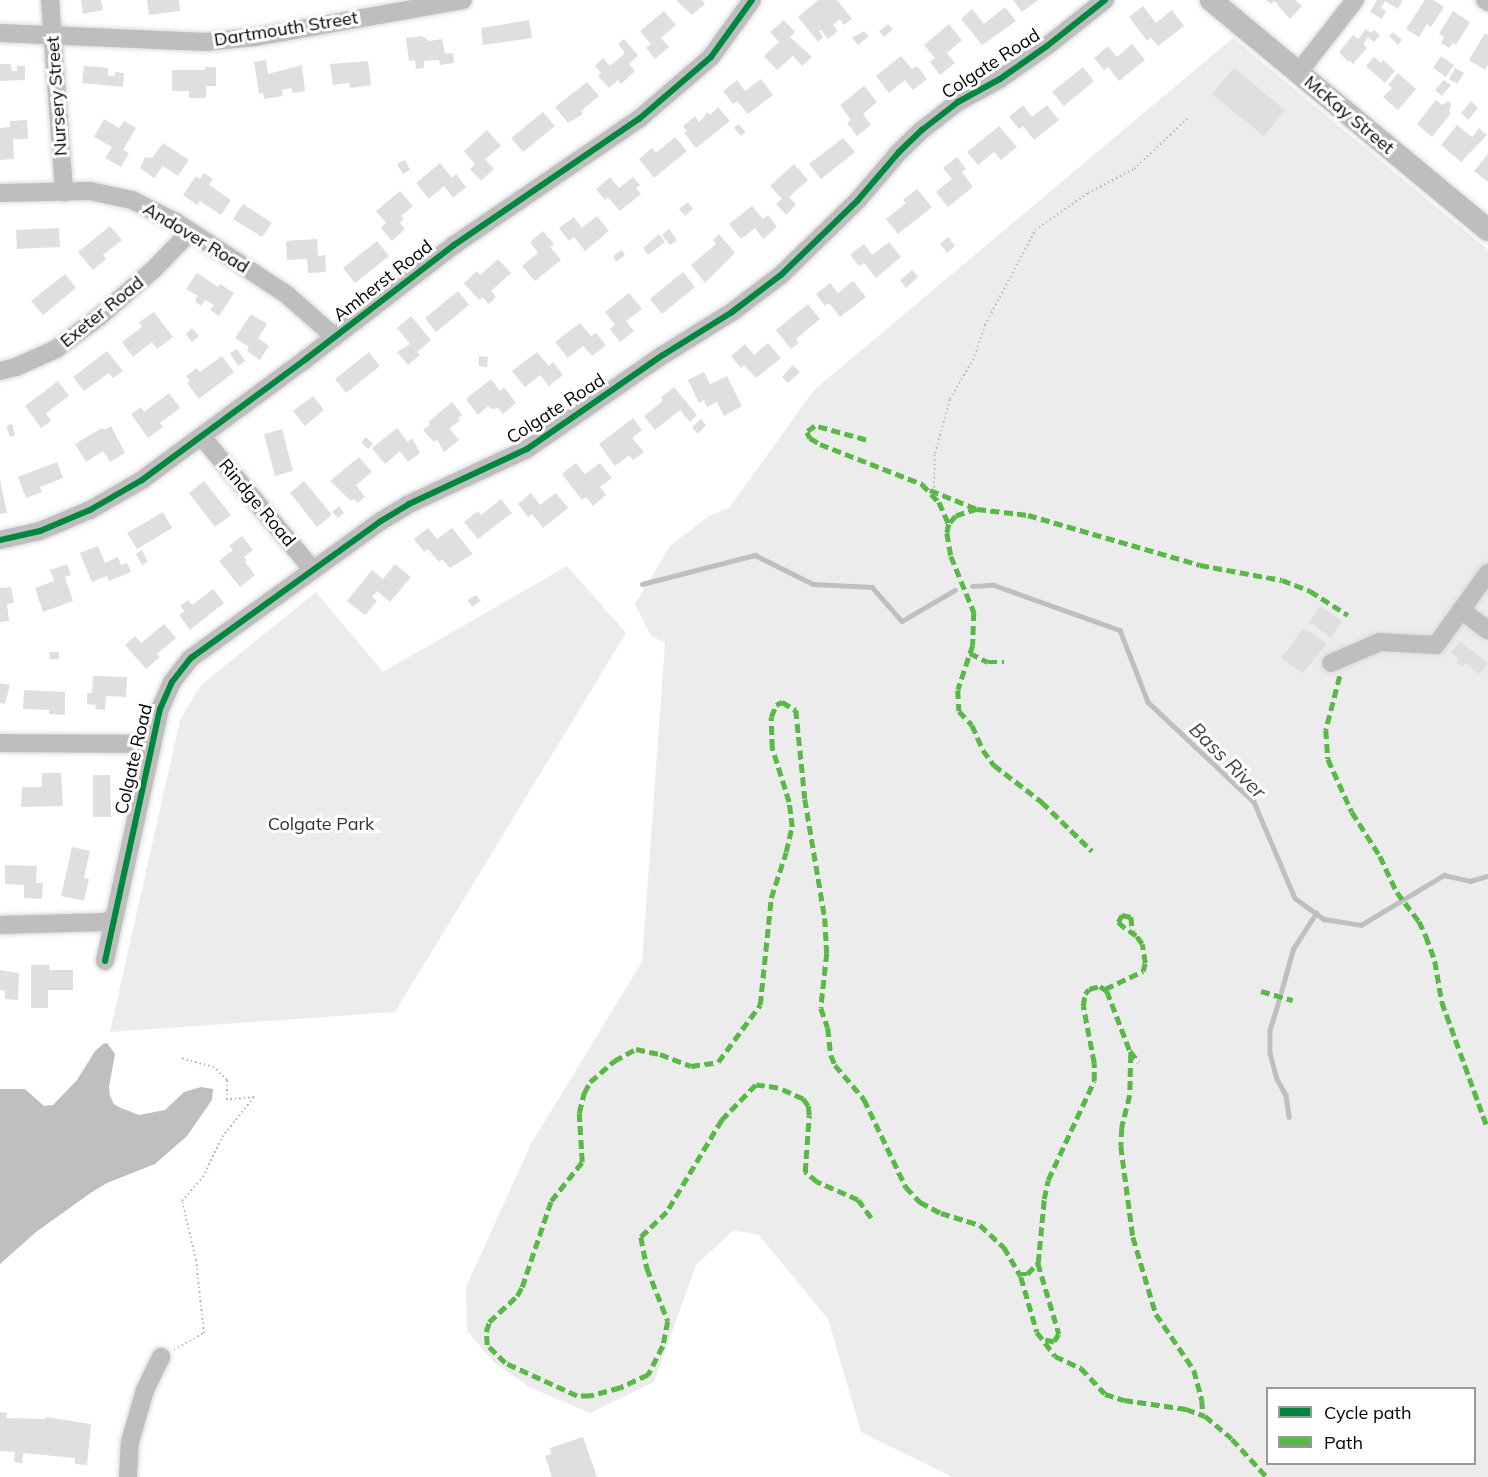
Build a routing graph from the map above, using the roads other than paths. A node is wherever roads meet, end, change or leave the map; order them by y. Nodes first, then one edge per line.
1 (50, 0) edge
2 (463, 0) edge
3 (752, 0) edge
4 (1104, 0) edge
5 (1211, 0) edge
6 (1355, 0) edge
7 (0, 33) edge
8 (52, 35) junction
9 (1298, 72) junction
10 (64, 192) junction
11 (0, 193) edge
12 (1488, 230) edge
13 (190, 232) junction
14 (335, 337) junction
15 (0, 371) edge
16 (202, 436) junction
17 (0, 540) edge
18 (312, 569) junction
19 (1488, 573) edge
20 (1461, 610) junction
21 (1488, 630) edge
22 (1330, 663) dead end
23 (0, 743) edge
24 (151, 744) junction
25 (113, 918) junction
26 (0, 925) edge
27 (105, 961) dead end
28 (161, 1357) road end
29 (128, 1477) edge

1 - 8 street, Nursery Street
2 - 8 street, Dartmouth Street
3 - 14 street, Amherst Road
4 - 18 street, Colgate Road
5 - 9 main road, McKay Street
6 - 9 street
7 - 8 street, Dartmouth Street
8 - 10 street, Nursery Street
9 - 12 main road, McKay Street
10 - 11 street, Andover Road
10 - 13 street, Andover Road
13 - 14 street, Andover Road
13 - 15 street, Exeter Road
14 - 16 street, Amherst Road
16 - 17 street, Amherst Road
16 - 18 street, Rindge Road
18 - 24 street, Colgate Road
19 - 20 street
20 - 21 street
20 - 22 street
23 - 24 street
24 - 25 street, Colgate Road
25 - 26 street
25 - 27 street, Colgate Road
28 - 29 street

